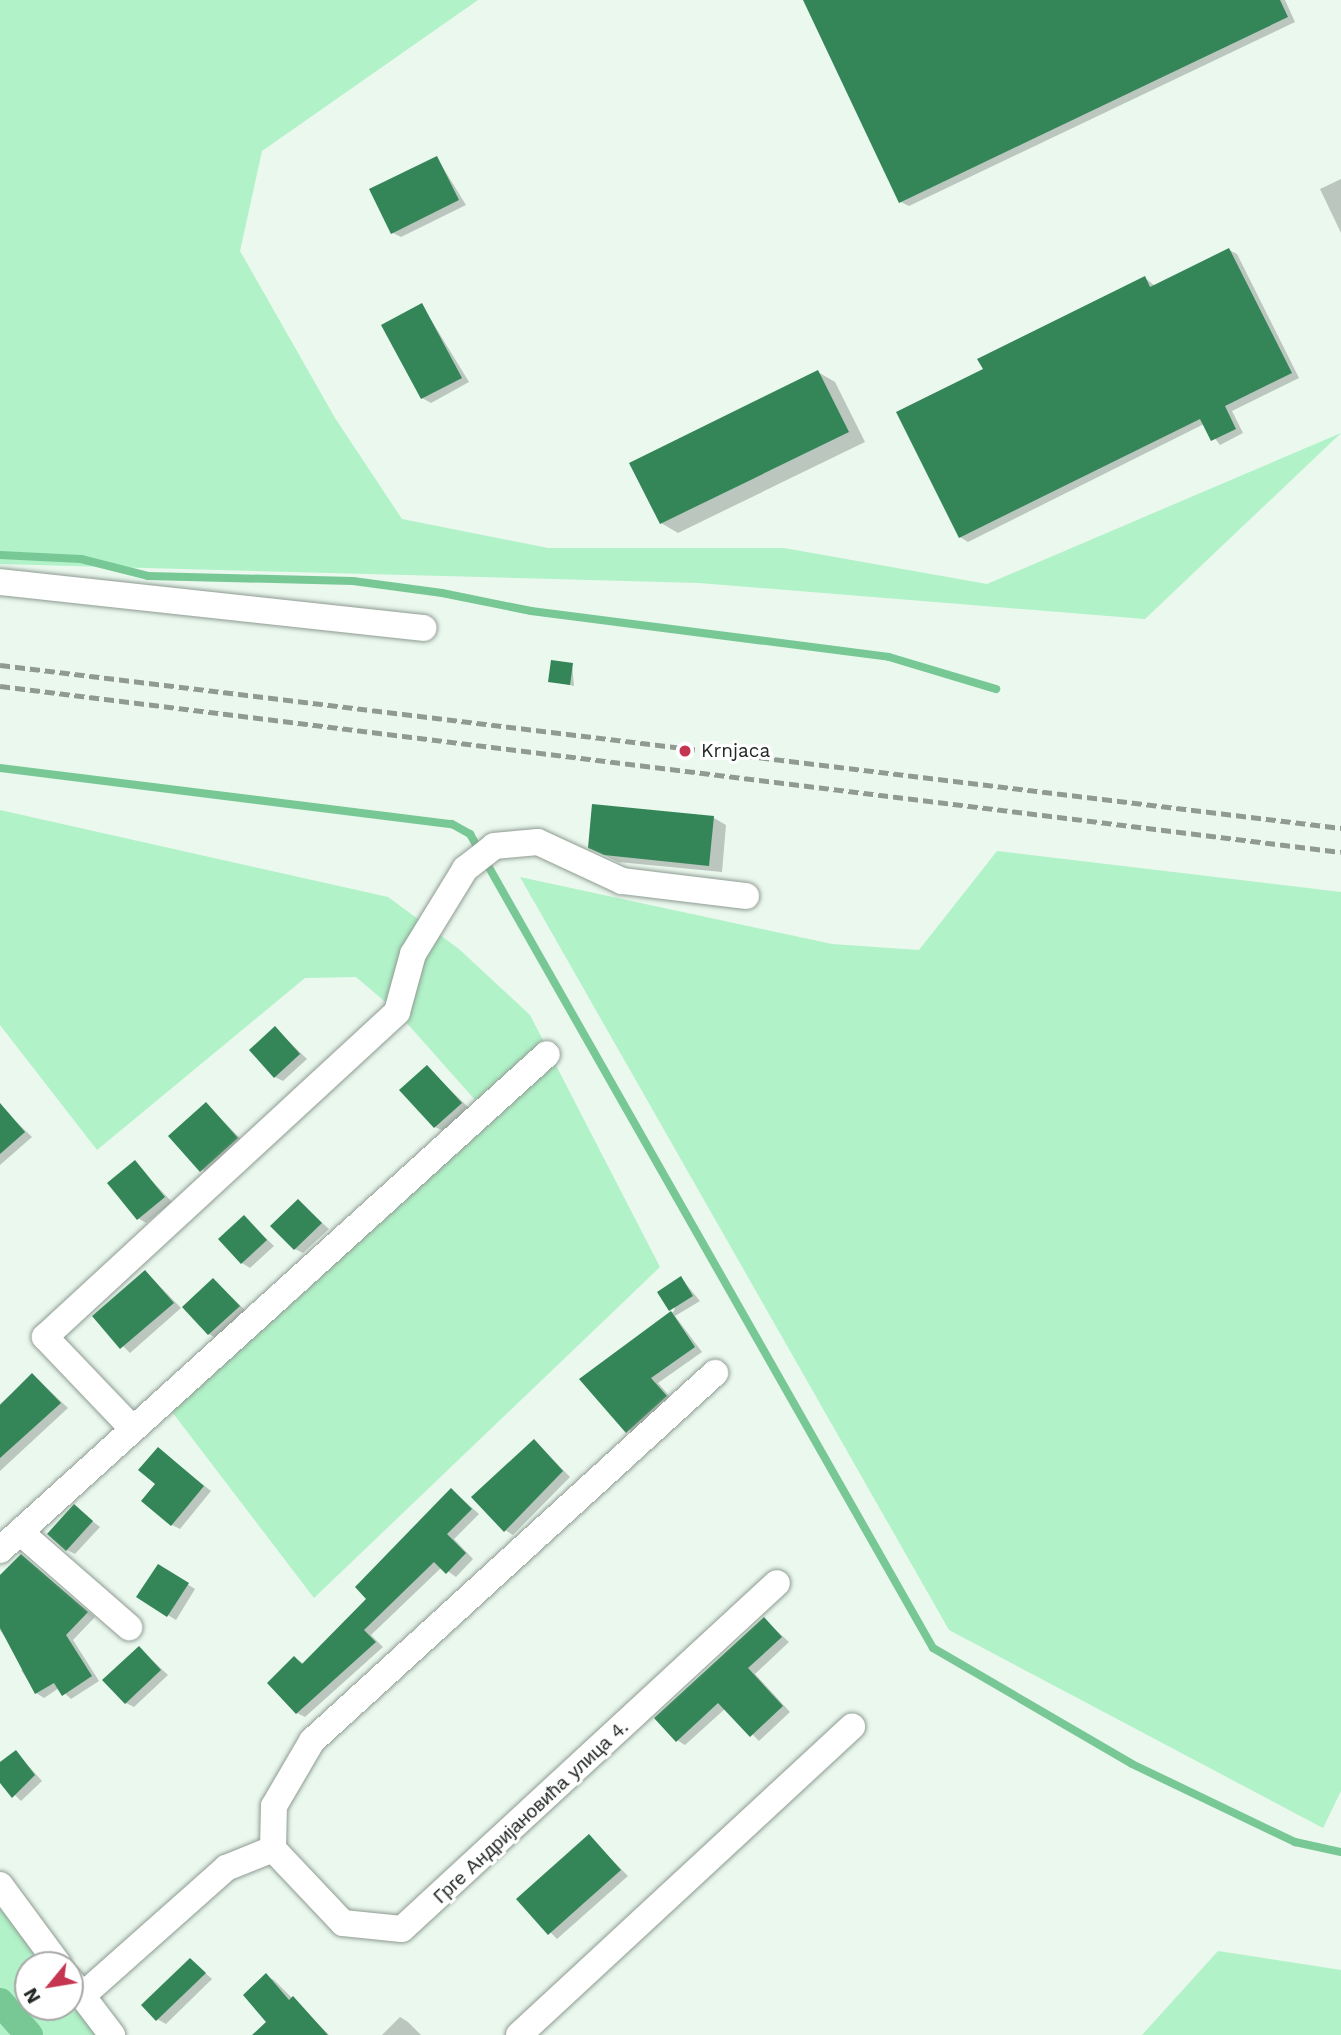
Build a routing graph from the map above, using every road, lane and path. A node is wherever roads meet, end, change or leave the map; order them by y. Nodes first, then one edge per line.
1 (0, 583) edge
2 (424, 628) dead end
3 (746, 896) dead end
4 (547, 1054) dead end
5 (715, 1373) dead end
6 (132, 1428) junction
7 (20, 1532) junction
8 (0, 1550) edge
9 (777, 1583) dead end
10 (129, 1627) dead end
11 (852, 1727) dead end
12 (273, 1849) junction
13 (0, 1885) edge
14 (49, 1951) edge
15 (84, 1982) edge
16 (84, 1998) edge
17 (112, 2035) edge
18 (519, 2035) edge

1 - 2 street
3 - 6 street
4 - 6 street
5 - 12 street
6 - 7 street
7 - 8 street
7 - 10 street
9 - 12 street, Грге Андријановића улица 4.
11 - 18 street
12 - 15 street
13 - 14 street
16 - 17 street

